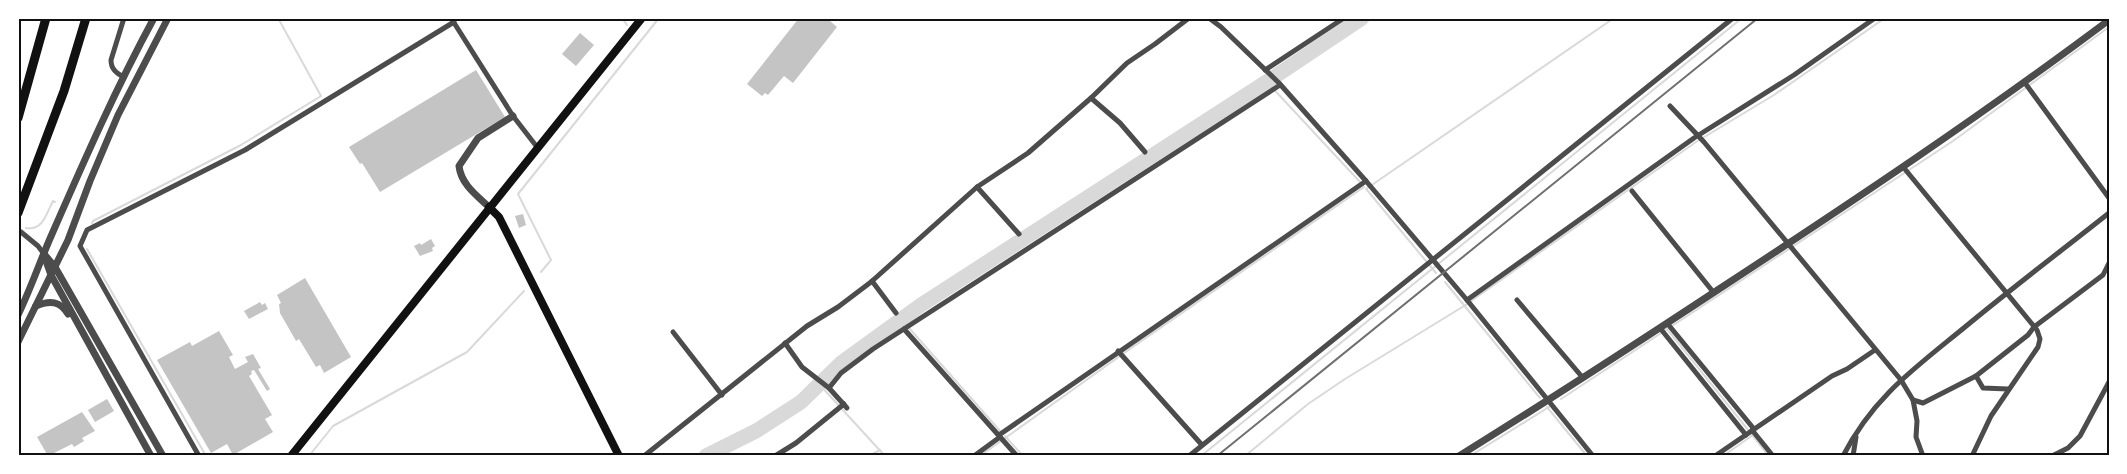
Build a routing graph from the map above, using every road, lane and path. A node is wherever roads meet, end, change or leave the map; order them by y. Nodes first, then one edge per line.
1 (46, 18) edge
2 (86, 18) edge
3 (124, 18) edge
4 (154, 18) edge
5 (168, 18) edge
6 (642, 18) edge
7 (1189, 18) edge
8 (1209, 18) edge
9 (1344, 18) edge
10 (1733, 18) edge
11 (1875, 18) edge
12 (452, 20) edge
13 (2109, 20) edge
14 (1266, 71) junction
15 (123, 77) junction
16 (2028, 86) junction
17 (1277, 87) junction
18 (1091, 98) junction
19 (1670, 106) dead end
20 (513, 116) junction
21 (18, 118) edge
22 (1701, 139) junction
23 (537, 147) junction
24 (1145, 152) dead end
25 (1906, 170) junction
26 (1366, 184) junction
27 (977, 187) junction
28 (1632, 191) dead end
29 (2109, 198) edge
30 (489, 207) junction
31 (18, 213) edge
32 (2109, 213) edge
33 (21, 232) dead end
34 (1019, 234) dead end
35 (1790, 247) junction
36 (44, 254) junction
37 (2109, 263) edge
38 (1433, 264) junction
39 (55, 267) junction
40 (51, 275) junction
41 (872, 281) junction
42 (1714, 293) junction
43 (2007, 293) junction
44 (1517, 300) dead end
45 (1468, 302) junction
46 (36, 306) junction
47 (896, 314) dead end
48 (18, 315) edge
49 (1670, 326) junction
50 (906, 327) junction
51 (2034, 327) junction
52 (1663, 330) junction
53 (673, 332) dead end
54 (18, 342) edge
55 (785, 343) junction
56 (1875, 350) junction
57 (93, 351) junction
58 (1120, 354) junction
59 (1976, 376) junction
60 (1583, 378) junction
61 (1901, 380) junction
62 (2109, 382) edge
63 (828, 387) junction
64 (2008, 389) junction
65 (722, 394) junction
66 (1913, 400) junction
67 (1548, 401) junction
68 (1751, 432) junction
69 (1857, 432) junction
70 (1001, 436) junction
71 (1202, 445) junction
72 (1473, 452) edge
73 (151, 456) edge
74 (163, 456) edge
75 (199, 456) edge
76 (291, 456) edge
77 (619, 456) edge
78 (644, 456) edge
79 (775, 456) edge
80 (974, 456) edge
81 (1017, 456) edge
82 (1188, 456) edge
83 (1459, 456) edge
84 (1593, 456) edge
85 (1715, 456) edge
86 (1773, 456) edge
87 (1843, 456) edge
88 (1853, 456) edge
89 (1923, 456) edge
90 (1972, 456) edge
91 (2052, 456) edge

1 - 21 highway
2 - 31 highway
3 - 15 street
4 - 15 street
5 - 39 street
6 - 23 main road
7 - 18 street
8 - 14 street
9 - 14 street
10 - 38 street
11 - 22 street
12 - 20 street
12 - 75 street
13 - 16 street
14 - 17 street
15 - 36 street
16 - 25 street
16 - 29 street
17 - 26 street
17 - 50 street
18 - 24 street
18 - 27 street
19 - 22 street
20 - 23 street
20 - 30 street
22 - 35 street
22 - 45 street
23 - 30 main road
25 - 35 street
25 - 43 street
26 - 38 street
26 - 58 street
27 - 34 street
27 - 41 street
28 - 42 street
30 - 76 main road
30 - 77 main road
32 - 43 street
33 - 36 street
35 - 42 street
35 - 56 street
36 - 39 street
36 - 40 street
36 - 48 street
37 - 51 street
38 - 45 street
38 - 71 street
39 - 40 street
39 - 74 street
40 - 46 street
40 - 57 street
41 - 47 street
41 - 55 street
42 - 49 street
43 - 51 street
43 - 61 street
44 - 60 street
45 - 67 street
46 - 54 street
46 - 57 street
49 - 52 street
49 - 68 street
50 - 63 street
50 - 70 street
51 - 59 street
51 - 64 street
52 - 60 street
52 - 68 street
53 - 65 street
55 - 63 street
55 - 65 street
56 - 61 street
56 - 68 street
57 - 73 street
58 - 70 street
58 - 71 street
59 - 64 street
59 - 66 street
60 - 67 street
61 - 66 street
61 - 69 street
62 - 91 street
63 - 79 street
64 - 90 street
65 - 78 street
66 - 89 street
67 - 72 street
67 - 84 street
68 - 85 street
68 - 86 street
69 - 87 street
69 - 88 street
70 - 80 street
70 - 81 street
71 - 82 street
72 - 83 street

